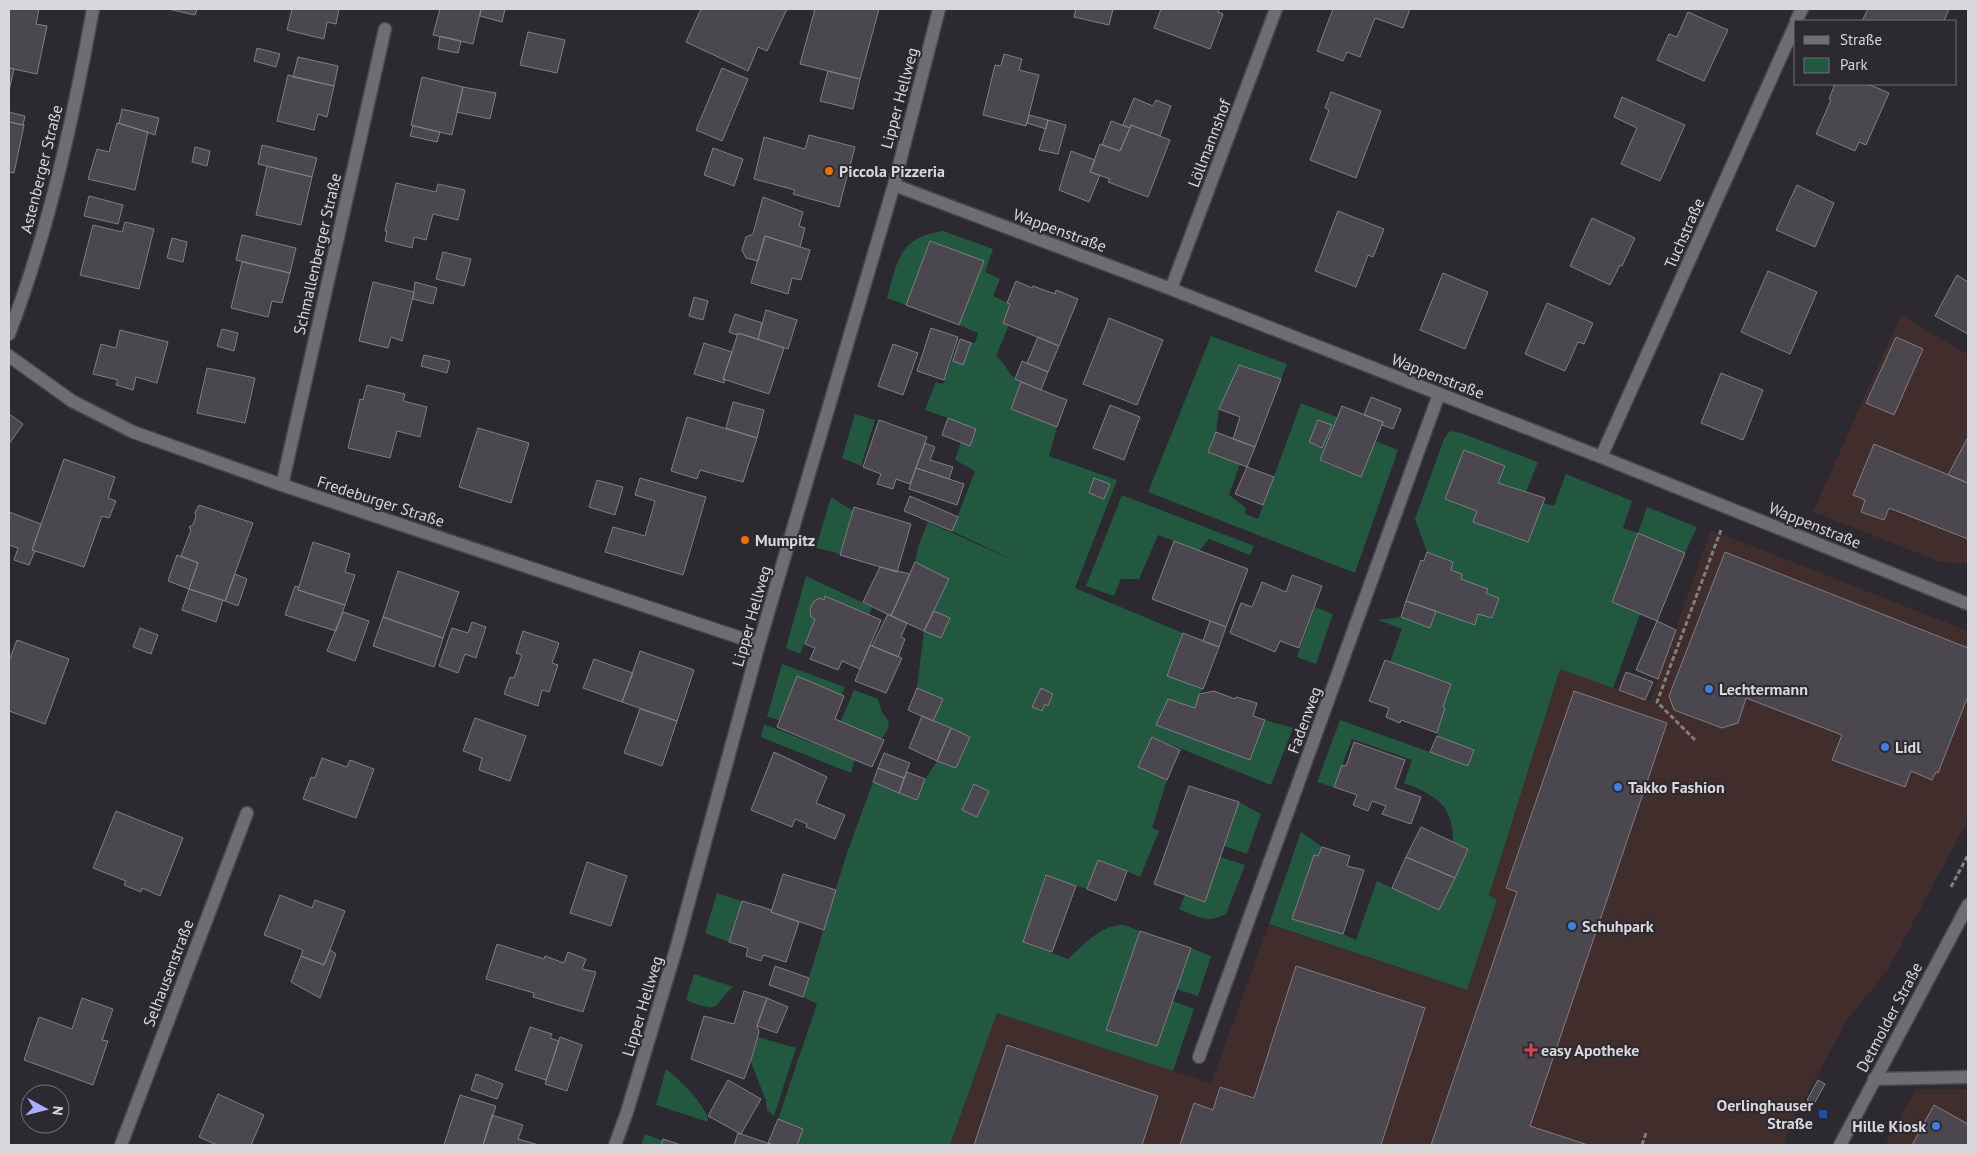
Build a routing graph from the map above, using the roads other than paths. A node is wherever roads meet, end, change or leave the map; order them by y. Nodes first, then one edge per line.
1 (93, 9) edge
2 (939, 9) edge
3 (1276, 9) edge
4 (1794, 26) edge
5 (384, 29) dead end
6 (894, 186) junction
7 (1172, 289) junction
8 (9, 334) edge
9 (9, 356) edge
10 (1439, 394) junction
11 (1601, 457) junction
12 (282, 485) junction
13 (1968, 604) edge
14 (759, 644) junction
15 (246, 813) dead end
16 (1968, 905) edge
17 (1199, 1057) dead end
18 (1968, 1077) edge
19 (1874, 1079) junction
20 (121, 1145) edge
21 (615, 1145) edge
22 (1840, 1145) edge

1 - 8 street, Astenberger Straße
2 - 6 street, Lipper Hellweg
3 - 7 street, Löllmannshof
4 - 11 street, Tuchstraße
5 - 12 street, Schmallenberger Straße
6 - 7 street, Wappenstraße
6 - 14 street, Lipper Hellweg
7 - 10 street, Wappenstraße
9 - 12 street, Fredeburger Straße
10 - 11 street, Wappenstraße
10 - 17 street, Fadenweg
11 - 13 street, Wappenstraße
12 - 14 street, Fredeburger Straße
14 - 21 street, Lipper Hellweg
15 - 20 street, Selhausenstraße
16 - 19 street, Detmolder Straße
18 - 19 street
19 - 22 street, Detmolder Straße

